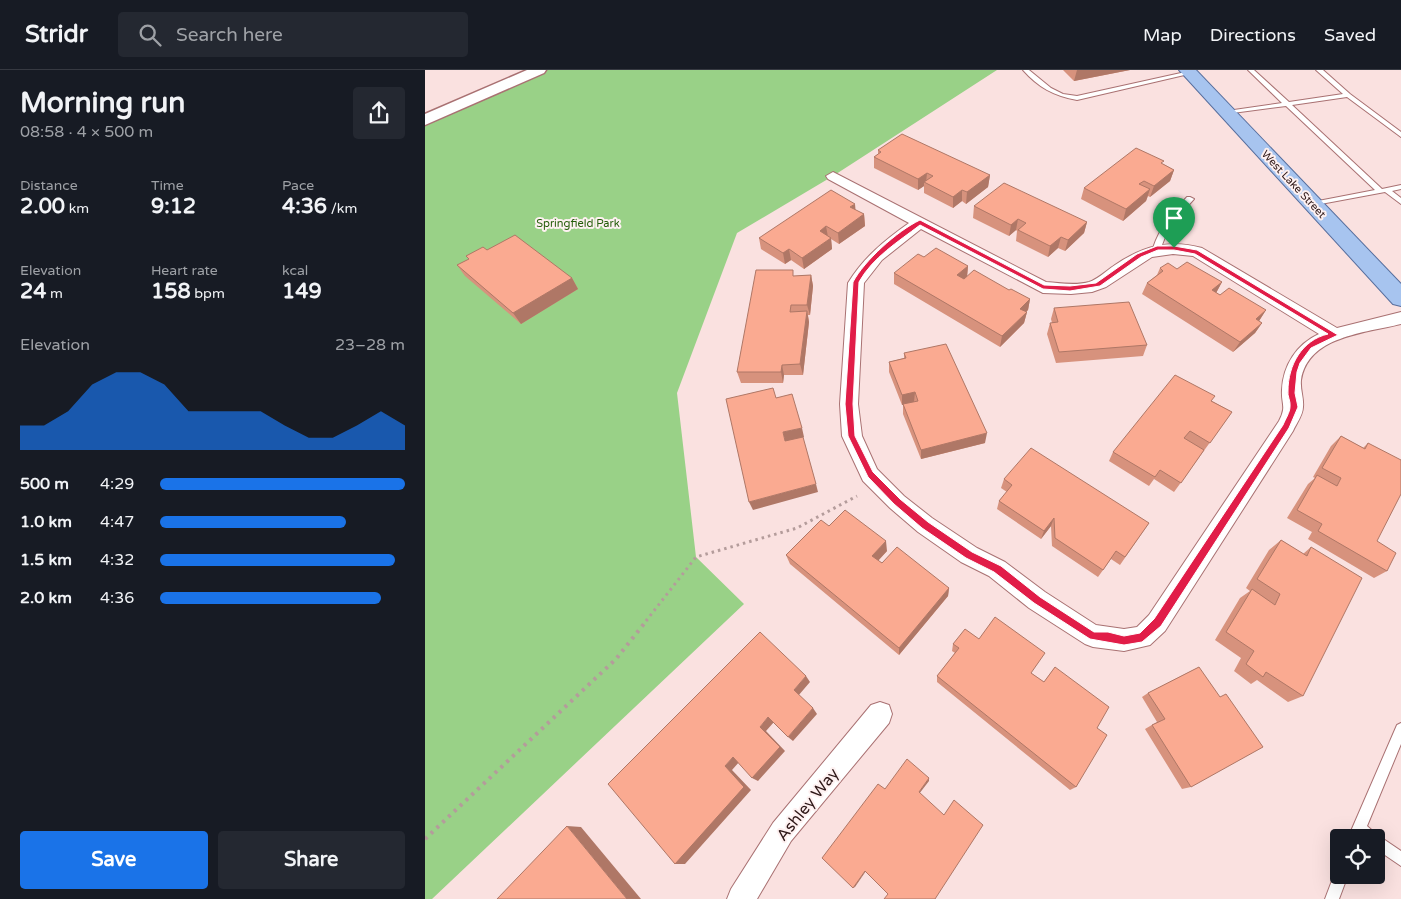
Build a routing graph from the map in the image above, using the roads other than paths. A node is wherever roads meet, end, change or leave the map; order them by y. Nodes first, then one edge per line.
1 (539, 70) edge
2 (1026, 70) edge
3 (1251, 70) edge
4 (1319, 70) edge
5 (1188, 72) edge
6 (1348, 95) junction
7 (1287, 104) junction
8 (1227, 113) junction
9 (425, 120) edge
10 (1401, 136) edge
11 (833, 176) dead end
12 (1401, 187) edge
13 (1384, 190) junction
14 (1190, 199) dead end
15 (1401, 202) edge
16 (1313, 204) junction
17 (920, 222) junction
18 (1157, 248) junction
19 (1401, 298) edge
20 (1401, 318) edge
21 (1335, 335) junction
22 (880, 714) dead end
23 (1401, 729) edge
24 (1359, 829) edge
25 (1385, 847) edge
26 (1401, 859) edge
27 (1338, 884) edge
28 (746, 897) edge
29 (1332, 899) edge

1 - 9 street
2 - 5 lane
3 - 7 lane
4 - 6 lane
5 - 8 main road, West Lake Street
6 - 7 lane
6 - 10 lane
7 - 8 lane
7 - 13 lane
8 - 16 main road, West Lake Street
11 - 17 street
12 - 13 lane
13 - 15 lane
13 - 16 lane
14 - 18 lane
16 - 19 main road, West Lake Street
17 - 18 street
17 - 21 street
18 - 21 street
20 - 21 street
22 - 28 street, Ashley Way
23 - 24 lane
25 - 26 lane
27 - 29 lane

